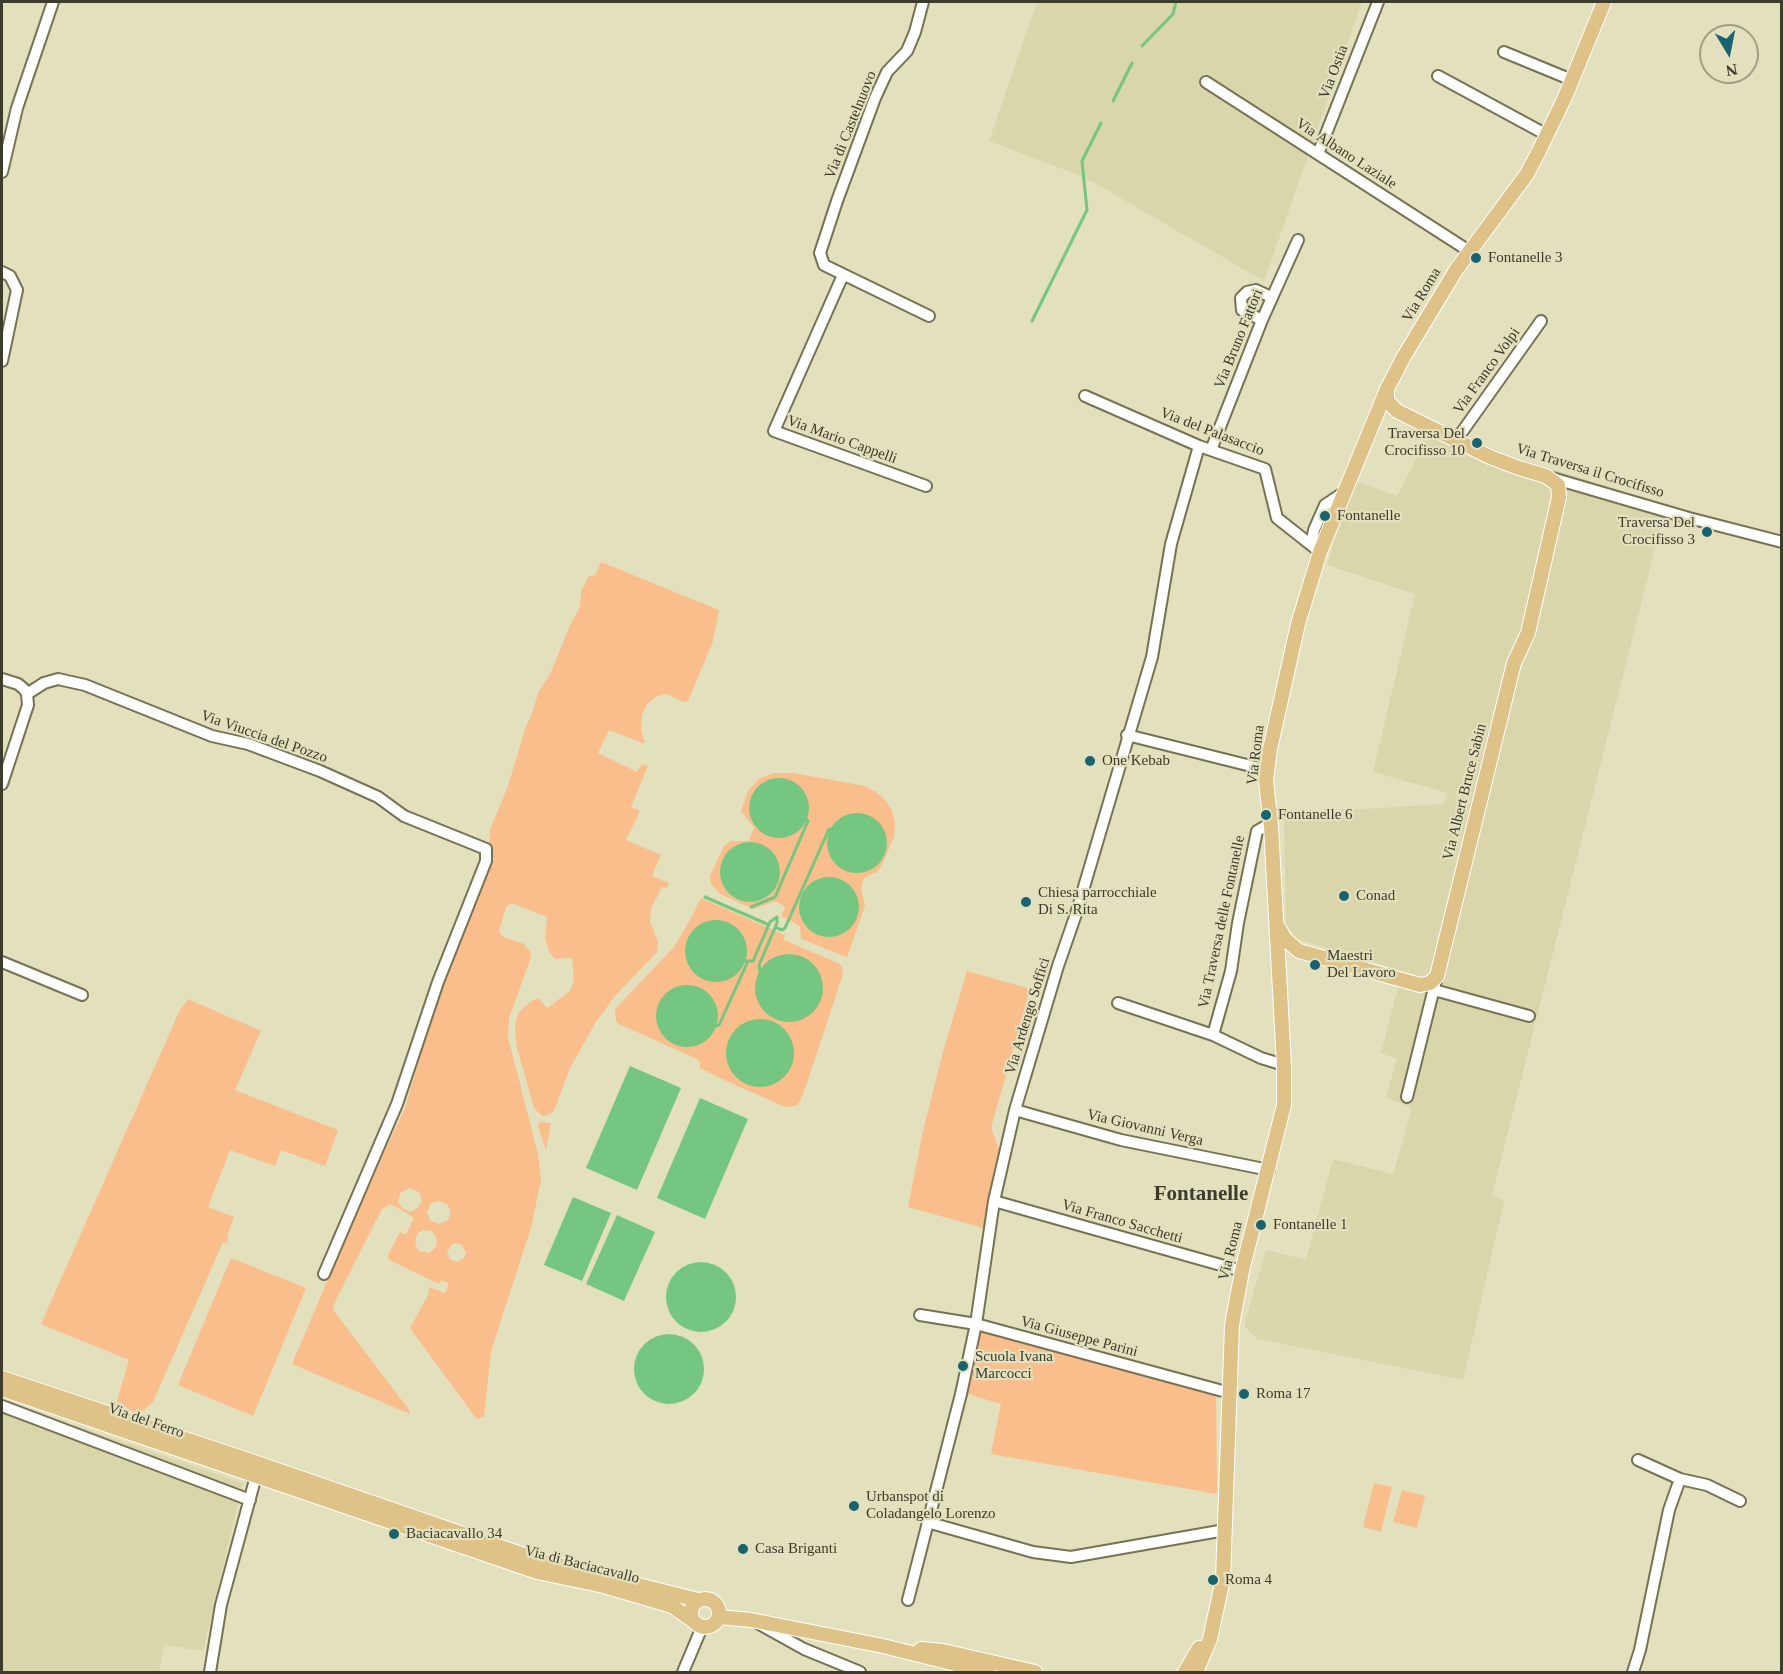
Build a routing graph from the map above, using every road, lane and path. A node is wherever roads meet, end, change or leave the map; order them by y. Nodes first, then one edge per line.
1 (53, 2) edge
2 (923, 2) edge
3 (1378, 2) edge
4 (1604, 2) edge
5 (1504, 52) dead end
6 (1438, 76) dead end
7 (1572, 80) junction
8 (1206, 82) dead end
9 (1547, 135) junction
10 (1318, 154) junction
11 (2, 172) edge
12 (1298, 240) dead end
13 (1469, 251) junction
14 (2, 272) edge
15 (843, 275) junction
16 (1271, 297) junction
17 (929, 316) dead end
18 (1262, 320) junction
19 (1542, 321) dead end
20 (2, 361) edge
21 (1387, 389) junction
22 (1085, 396) dead end
23 (1397, 411) junction
24 (1374, 419) junction
25 (1457, 439) junction
26 (1199, 446) junction
27 (1211, 450) junction
28 (1546, 476) junction
29 (926, 486) dead end
30 (1582, 487) junction
31 (1559, 497) junction
32 (1782, 542) edge
33 (1315, 549) junction
34 (2, 679) edge
35 (27, 694) junction
36 (1127, 735) junction
37 (1267, 770) junction
38 (2, 784) edge
39 (1271, 826) junction
40 (1274, 914) junction
41 (1299, 951) junction
42 (2, 962) edge
43 (1278, 976) junction
44 (1436, 983) junction
45 (1420, 985) junction
46 (82, 994) dead end
47 (1118, 1003) dead end
48 (1430, 1004) junction
49 (1529, 1016) dead end
50 (1213, 1035) junction
51 (1284, 1065) junction
52 (1407, 1097) dead end
53 (1015, 1110) junction
54 (1269, 1170) junction
55 (994, 1202) junction
56 (1242, 1271) junction
57 (324, 1274) dead end
58 (920, 1315) dead end
59 (976, 1324) junction
60 (2, 1378) edge
61 (2, 1389) edge
62 (1230, 1393) junction
63 (2, 1406) edge
64 (1638, 1460) dead end
65 (261, 1471) junction
66 (1680, 1479) junction
67 (250, 1500) junction
68 (1740, 1502) dead end
69 (927, 1522) junction
70 (1225, 1530) junction
71 (698, 1600) junction
72 (908, 1600) dead end
73 (719, 1617) junction
74 (1215, 1618) junction
75 (751, 1620) junction
76 (697, 1624) junction
77 (883, 1646) junction
78 (210, 1672) edge
79 (683, 1672) edge
80 (860, 1672) edge
81 (950, 1672) edge
82 (988, 1672) edge
83 (1035, 1672) edge
84 (1185, 1672) edge
85 (1196, 1672) edge
86 (1633, 1672) edge

1 - 11 street
2 - 15 street, Via di Castelnuovo
3 - 10 street, Via Ostia
4 - 7 main road, Via Roma
5 - 7 street
6 - 9 street
7 - 9 main road, Via Roma
8 - 10 street, Via Albano Laziale
9 - 13 main road, Via Roma
10 - 13 street, Via Albano Laziale
12 - 16 street, Via Bruno Fattori
13 - 21 main road, Via Roma
14 - 20 street
15 - 17 street
15 - 29 street, Via Mario Cappelli
16 - 18 street, Via Bruno Fattori
16 - 18 street
18 - 27 street, Via Bruno Fattori
19 - 25 street, Via Franco Volpi
21 - 23 main road
21 - 24 main road, Via Roma
22 - 26 street, Via del Palasaccio
23 - 24 main road
23 - 25 main road, Via Traversa il Crocifisso
24 - 33 main road, Via Roma
25 - 28 main road, Via Traversa il Crocifisso
26 - 27 street, Via del Palasaccio
26 - 36 street, Via Ardengo Soffici
27 - 33 street, Via del Palasaccio
28 - 30 street, Via Traversa il Crocifisso
28 - 31 main road
30 - 31 street
30 - 32 street, Via Traversa il Crocifisso
31 - 44 main road, Via Albert Bruce Sabin
33 - 37 main road, Via Roma
34 - 35 street
35 - 38 street
35 - 57 street, Via Viuccia del Pozzo
36 - 37 street
36 - 53 street, Via Ardengo Soffici
37 - 39 main road, Via Roma
39 - 40 main road, Via Roma
39 - 50 street, Via Traversa delle Fontanelle
40 - 41 main road
40 - 43 main road, Via Roma
41 - 43 main road
41 - 45 main road
42 - 46 street
43 - 51 main road, Via Roma
44 - 45 main road
44 - 48 street, Via Albert Bruce Sabin
44 - 49 street
45 - 48 street
47 - 50 street, Via Traversa delle Fontanelle
48 - 52 street, Via Albert Bruce Sabin
50 - 51 street, Via Traversa delle Fontanelle
51 - 54 main road, Via Roma
53 - 54 street, Via Giovanni Verga
53 - 55 street, Via Ardengo Soffici
54 - 56 main road, Via Roma
55 - 56 street, Via Franco Sacchetti
55 - 59 street, Via Ardengo Soffici
56 - 62 main road, Via Roma
58 - 59 street, Via Giuseppe Parini
59 - 62 street, Via Giuseppe Parini
59 - 69 street, Via Ardengo Soffici
60 - 65 main road, Via del Ferro
61 - 65 main road, Via del Ferro
62 - 70 main road, Via Roma
63 - 67 street
64 - 66 street
65 - 67 street
65 - 71 main road, Via di Baciacavallo
65 - 76 main road, Via di Baciacavallo
66 - 68 street
66 - 86 street
67 - 78 street
69 - 70 street
69 - 72 street, Via Ardengo Soffici
70 - 74 main road, Via Roma
71 - 73 main road, Via di Baciacavallo
71 - 76 main road
73 - 75 main road
73 - 76 main road
74 - 84 main road, Via Roma
74 - 85 main road, Via Roma
75 - 77 main road
75 - 80 street
76 - 79 street
77 - 81 main road
77 - 82 main road
77 - 83 main road

